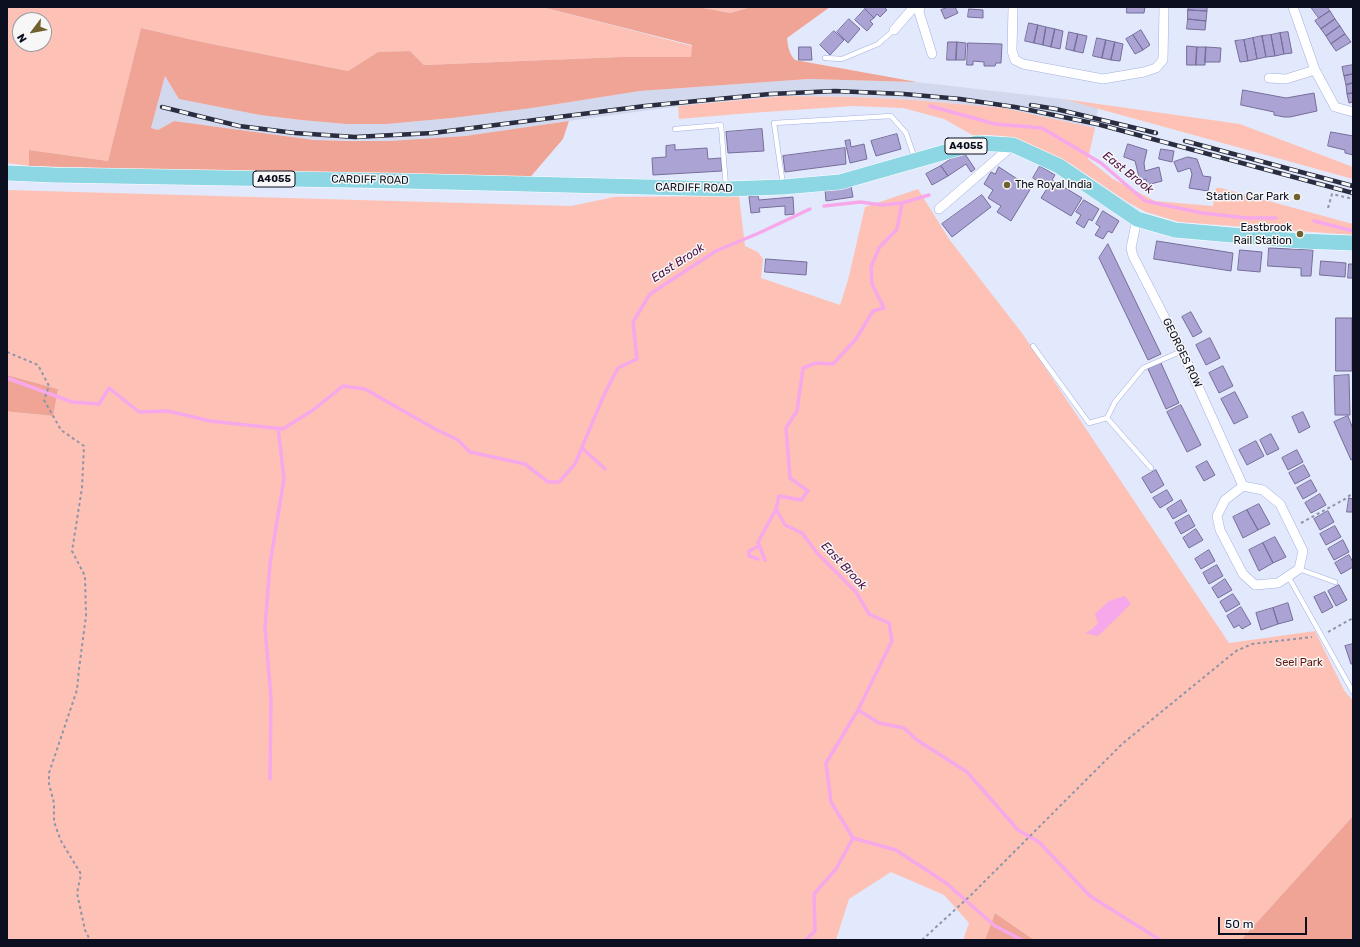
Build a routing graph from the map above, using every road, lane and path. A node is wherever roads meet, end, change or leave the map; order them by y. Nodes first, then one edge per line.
1 (914, 7) edge
2 (920, 7) edge
3 (1013, 7) edge
4 (1164, 7) edge
5 (1293, 7) edge
6 (894, 30) joint
7 (932, 54) dead end
8 (825, 58) dead end
9 (1315, 70) junction
10 (1269, 78) dead end
11 (1353, 112) edge
12 (675, 129) dead end
13 (1013, 145) junction
14 (916, 161) junction
15 (7, 173) edge
16 (783, 187) junction
17 (726, 189) junction
18 (1353, 199) edge
19 (1328, 208) dead end
20 (939, 209) dead end
21 (1137, 219) junction
22 (1353, 243) edge
23 (1033, 346) dead end
24 (1182, 351) junction
25 (7, 352) edge
26 (1107, 418) junction
27 (1151, 468) dead end
28 (1243, 486) junction
29 (1353, 493) edge
30 (1292, 527) junction
31 (1299, 570) junction
32 (1288, 576) junction
33 (1335, 582) dead end
34 (1353, 618) edge
35 (1322, 636) junction
36 (1353, 692) edge
37 (90, 940) edge
38 (922, 940) edge

1 - 6 street
2 - 7 street
3 - 4 street
5 - 9 street
6 - 8 lane
9 - 10 street
9 - 11 street
12 - 17 lane
13 - 14 main road, CARDIFF ROAD / A4055
13 - 20 street
13 - 21 main road, CARDIFF ROAD / A4055
14 - 16 main road, CARDIFF ROAD / A4055
14 - 16 lane
15 - 17 main road, CARDIFF ROAD / A4055
16 - 17 main road, CARDIFF ROAD / A4055
18 - 19 path
21 - 22 main road, CARDIFF ROAD / A4055
21 - 24 street, GEORGES ROW
23 - 26 lane
24 - 26 lane
24 - 28 street, GEORGES ROW
25 - 37 path
26 - 27 lane
28 - 30 street
28 - 32 street
29 - 30 path
30 - 31 street
31 - 32 street
31 - 33 lane
32 - 35 lane
34 - 35 path
35 - 36 lane
35 - 38 path

